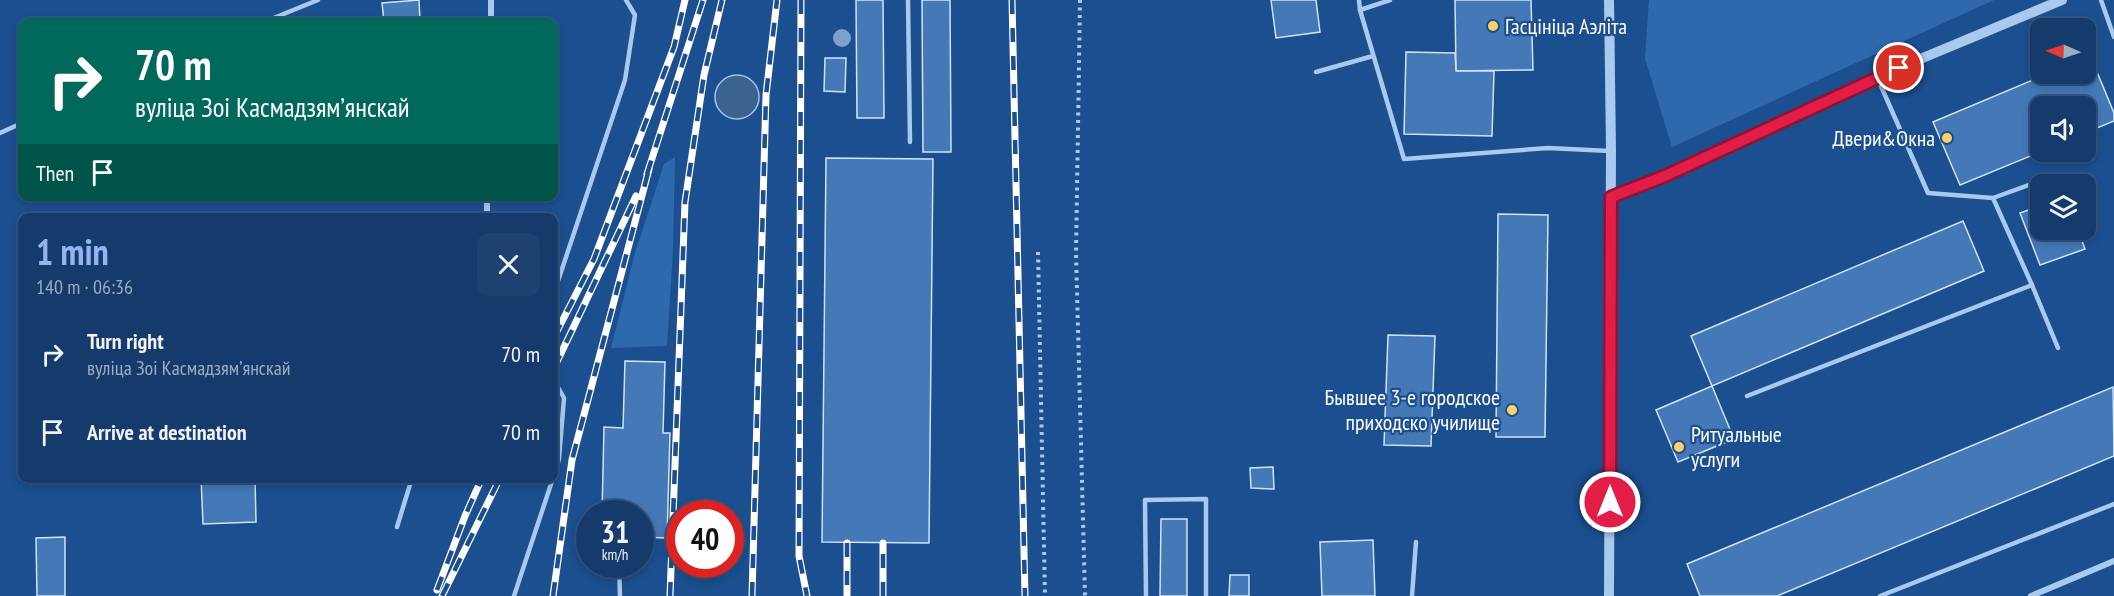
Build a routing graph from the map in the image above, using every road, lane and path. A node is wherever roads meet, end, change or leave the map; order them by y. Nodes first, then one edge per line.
1 (318, 0) edge
2 (491, 0) edge
3 (626, 0) edge
4 (908, 0) edge
5 (1080, 0) edge
6 (1359, 0) edge
7 (1390, 0) edge
8 (1609, 0) edge
9 (2062, 0) edge
10 (2101, 0) edge
11 (1360, 10) junction
12 (274, 18) edge
13 (491, 18) edge
14 (2114, 37) edge
15 (1373, 56) junction
16 (1316, 72) dead end
17 (1877, 77) junction
18 (18, 125) edge
19 (0, 133) edge
20 (910, 142) dead end
21 (1611, 151) junction
22 (2030, 185) edge
23 (1611, 197) junction
24 (1993, 198) junction
25 (1038, 252) dead end
26 (558, 281) edge
27 (2032, 285) junction
28 (2058, 348) dead end
29 (558, 387) edge
30 (1747, 396) dead end
31 (558, 462) edge
32 (410, 483) edge
33 (551, 483) edge
34 (2114, 504) edge
35 (397, 527) dead end
36 (1416, 542) dead end
37 (2114, 561) edge
38 (619, 578) edge
39 (514, 596) edge
40 (620, 596) edge
41 (1045, 596) edge
42 (1084, 596) edge
43 (1146, 596) edge
44 (1206, 596) edge
45 (1412, 596) edge
46 (1609, 596) edge
47 (1880, 596) edge
48 (2031, 596) edge

1 - 12 lane
2 - 13 street
3 - 26 lane
4 - 20 lane
5 - 42 path
6 - 11 lane
7 - 11 lane
8 - 21 street
9 - 17 street
10 - 14 lane
11 - 15 lane
15 - 16 lane
15 - 21 lane
17 - 23 street
17 - 24 lane
18 - 19 lane
21 - 23 street
22 - 24 lane
23 - 46 street
24 - 27 lane
25 - 41 path
27 - 28 lane
27 - 30 lane
29 - 31 lane
32 - 35 lane
33 - 39 lane
34 - 47 lane
36 - 45 lane
37 - 48 street
38 - 40 lane
43 - 44 lane

